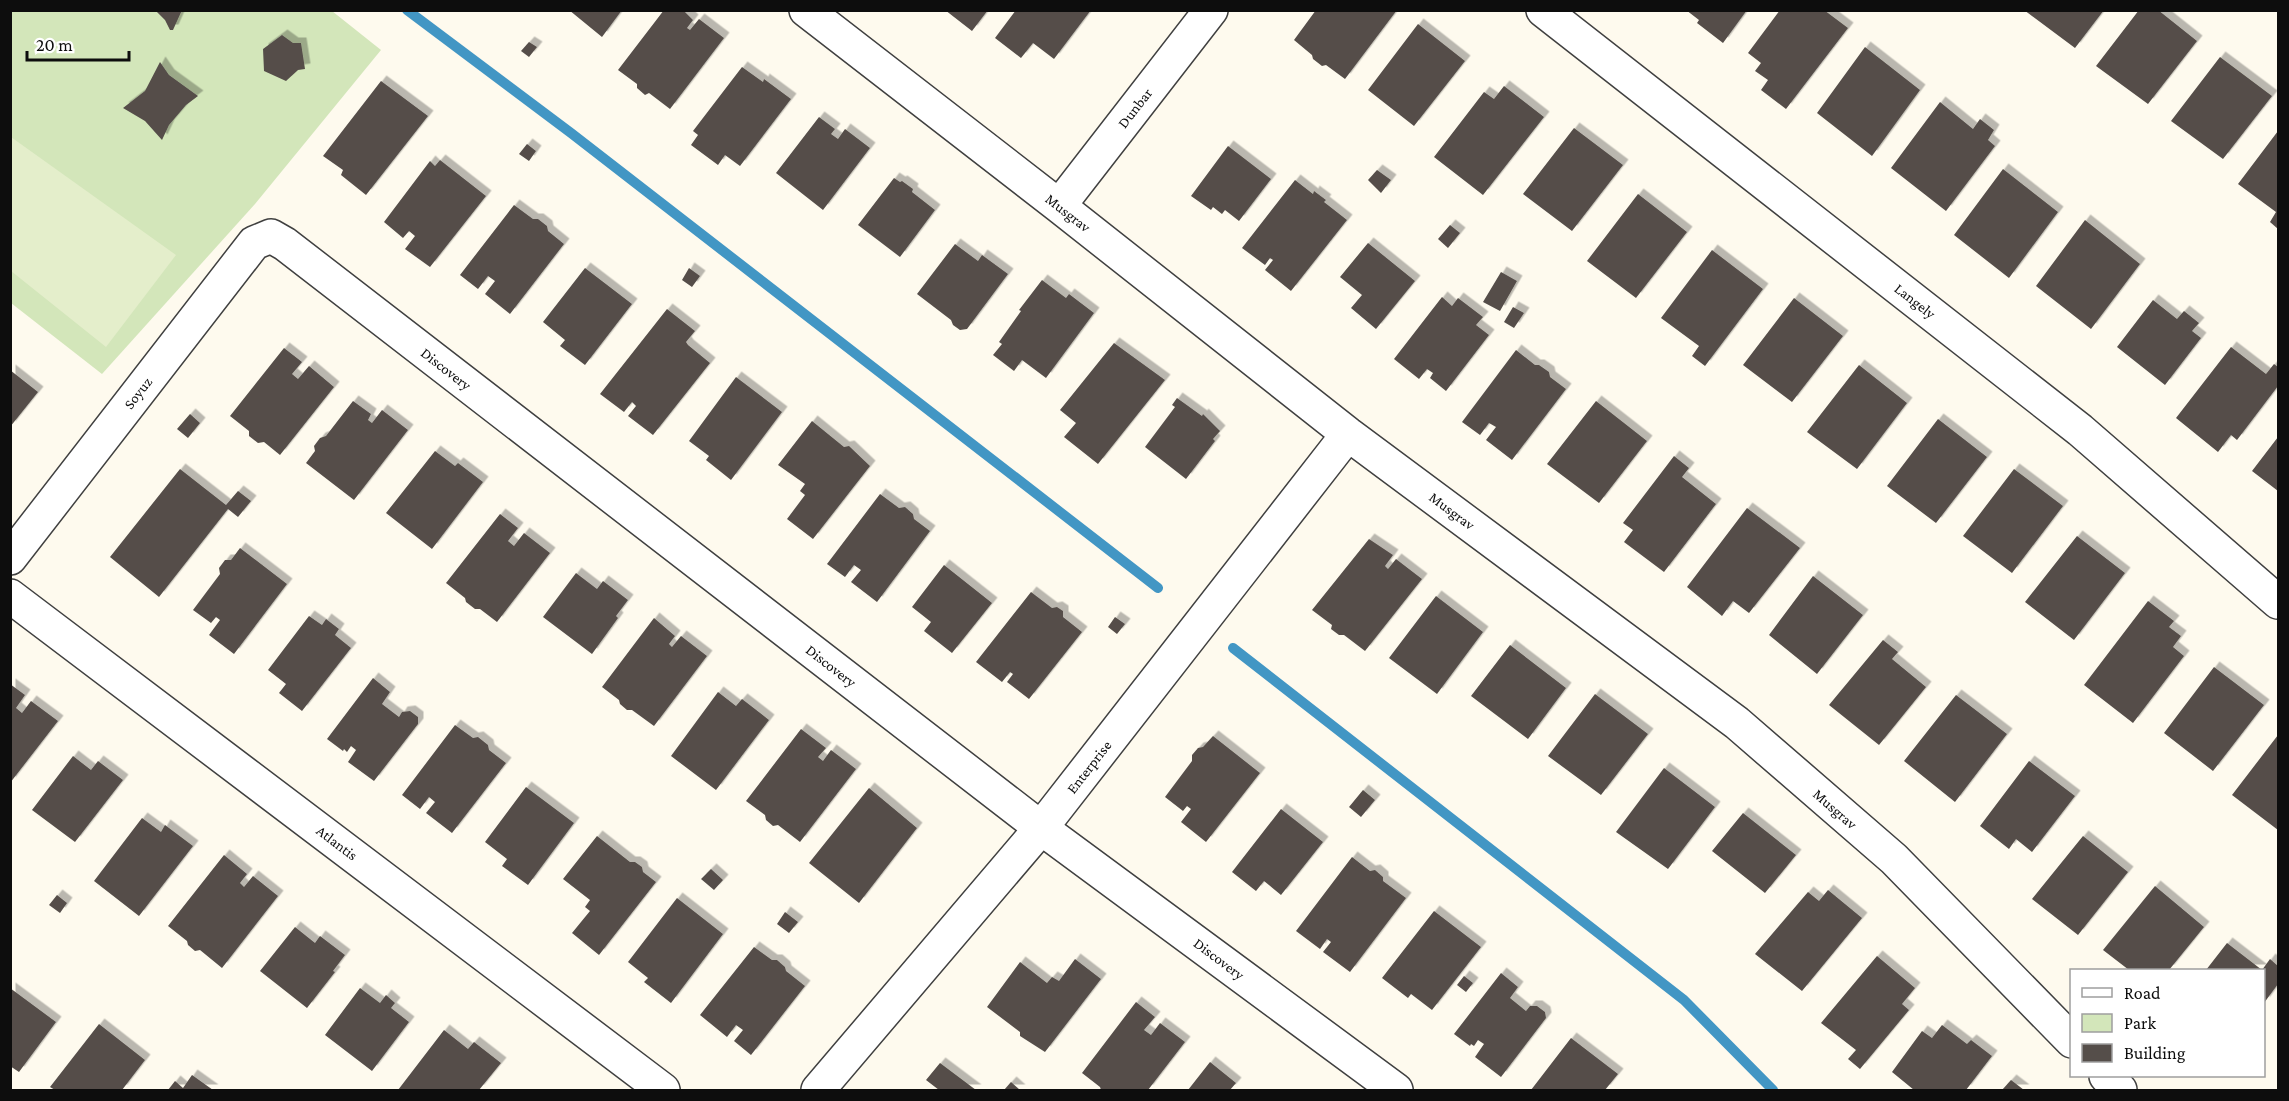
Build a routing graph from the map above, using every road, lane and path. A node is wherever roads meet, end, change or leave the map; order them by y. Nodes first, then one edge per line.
1 (806, 10) edge
2 (1211, 10) edge
3 (1543, 10) edge
4 (1059, 206) junction
5 (271, 236) joint
6 (1348, 434) junction
7 (10, 558) edge
8 (10, 596) edge
9 (2278, 602) edge
10 (1041, 828) junction
11 (2070, 1039) edge
12 (2107, 1077) edge
13 (1391, 1089) edge
14 (663, 1090) edge
15 (818, 1090) edge
16 (2121, 1090) edge

1 - 4 street, Musgrav
2 - 4 street, Dunbar
3 - 9 street, Langely
4 - 6 street, Musgrav
5 - 7 street, Soyuz
5 - 10 street, Discovery
6 - 10 street, Enterprise
6 - 11 street, Musgrav
8 - 14 street, Atlantis
10 - 13 street, Discovery
10 - 15 street, Enterprise
12 - 16 street

